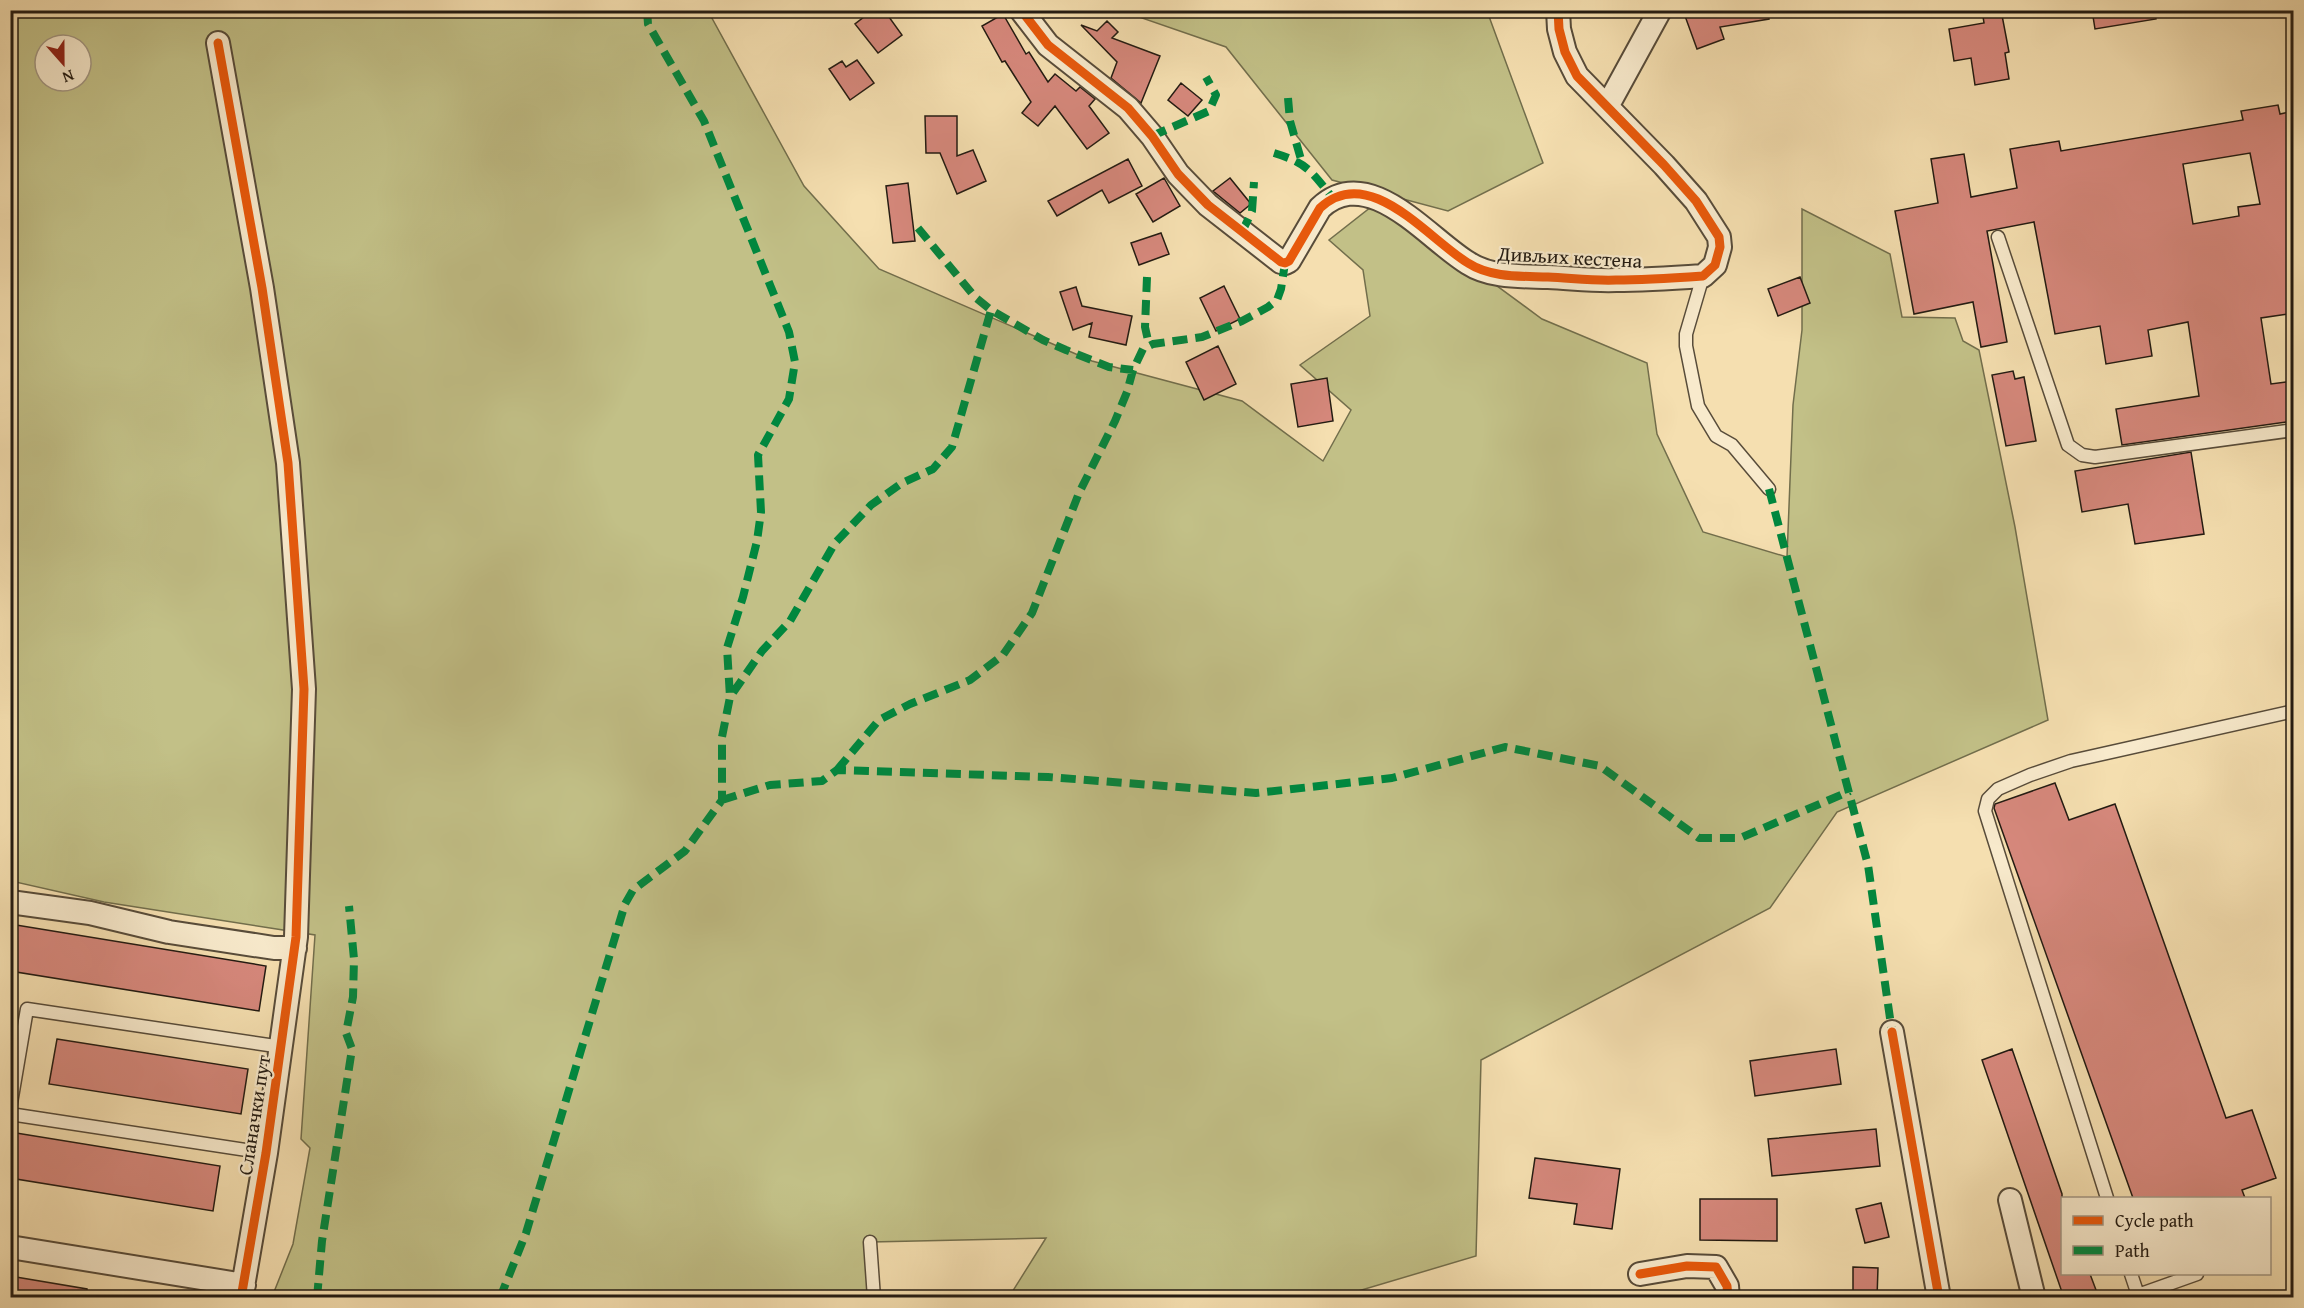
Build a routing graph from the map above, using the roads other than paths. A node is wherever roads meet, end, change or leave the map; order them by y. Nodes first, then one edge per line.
1 (1021, 10) edge
2 (1558, 10) edge
3 (1660, 10) edge
4 (218, 43) dead end
5 (1608, 105) junction
6 (1998, 237) dead end
7 (1703, 276) junction
8 (2294, 430) edge
9 (1769, 489) dead end
10 (2294, 711) edge
11 (10, 902) edge
12 (296, 943) junction
13 (1892, 1032) dead end
14 (282, 1047) junction
15 (10, 1109) edge
16 (10, 1114) edge
17 (266, 1154) junction
18 (2107, 1197) edge
19 (2010, 1200) dead end
20 (870, 1242) dead end
21 (10, 1247) edge
22 (1640, 1274) dead end
23 (2131, 1275) edge
24 (2195, 1275) edge
25 (243, 1291) edge
26 (2138, 1296) edge
27 (874, 1298) edge
28 (1728, 1298) edge
29 (1939, 1298) edge
30 (2034, 1298) edge

1 - 7 street, Дивљих кестена
2 - 5 street
3 - 5 street
4 - 12 street, Сланачки пут
5 - 7 street
6 - 8 lane
7 - 9 lane
10 - 18 lane
11 - 12 street
12 - 14 street, Сланачки пут
13 - 29 street
14 - 15 lane
14 - 17 street, Сланачки пут
16 - 17 lane
17 - 25 street, Сланачки пут
19 - 30 street
20 - 27 lane
21 - 25 street, Сланачки пут
22 - 28 street
23 - 26 lane
24 - 26 lane

